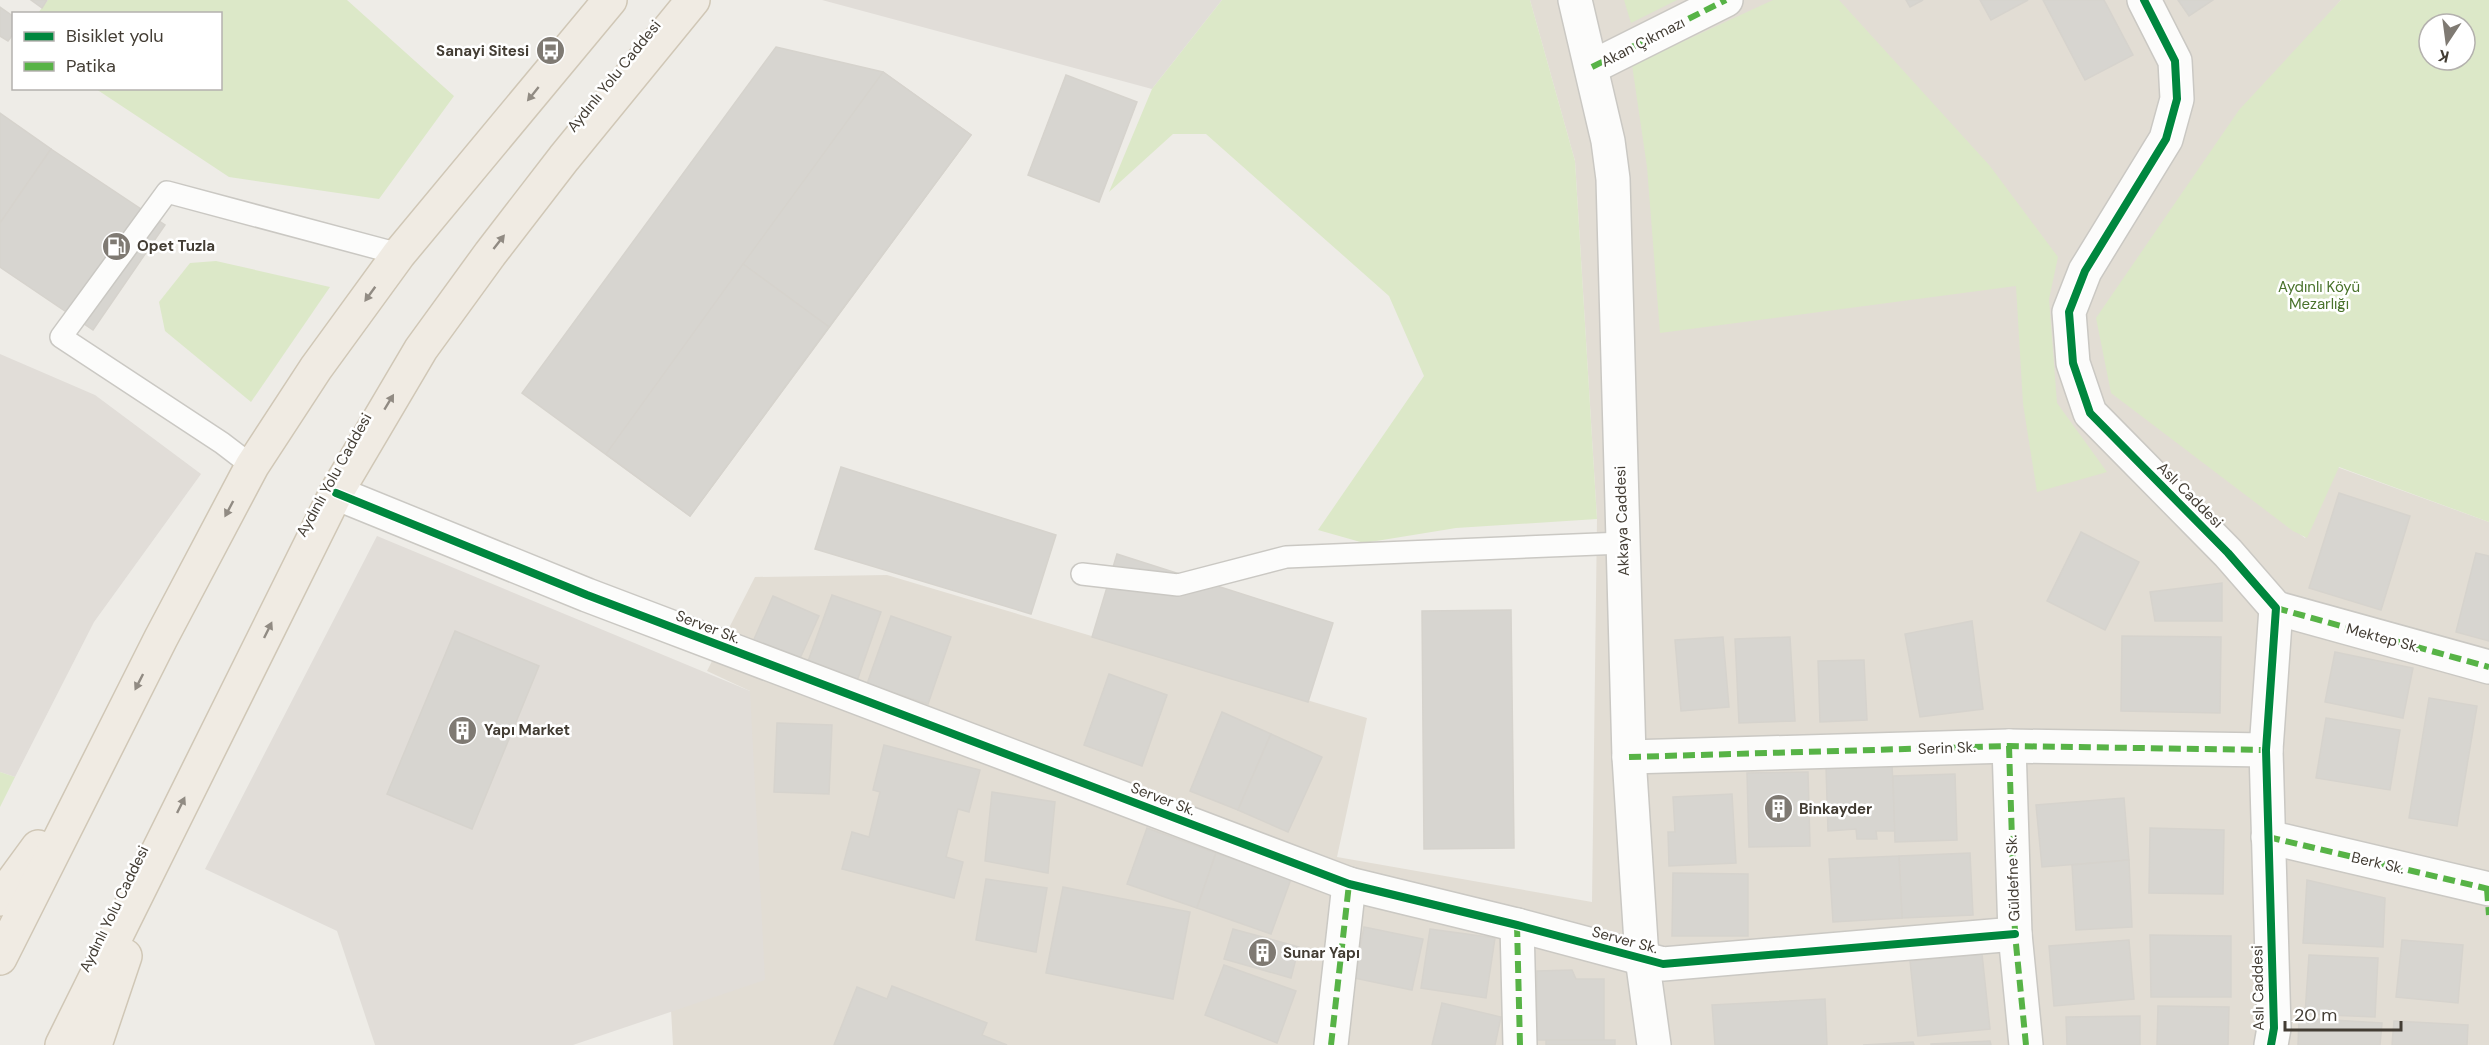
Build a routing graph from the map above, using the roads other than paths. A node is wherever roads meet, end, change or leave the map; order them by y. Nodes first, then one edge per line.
1 (610, 0) edge
2 (693, 0) edge
3 (1575, 0) edge
4 (1726, 0) edge
5 (2144, 0) edge
6 (1592, 67) junction
7 (399, 254) junction
8 (252, 466) junction
9 (336, 494) junction
10 (1623, 543) junction
11 (1082, 574) dead end
12 (2276, 608) junction
13 (2489, 667) edge
14 (2009, 746) junction
15 (2266, 750) junction
16 (1629, 757) junction
17 (96, 765) junction
18 (2268, 837) junction
19 (162, 844) junction
20 (1349, 885) junction
21 (2488, 898) edge
22 (0, 900) edge
23 (1517, 925) junction
24 (2015, 934) junction
25 (0, 958) edge
26 (1642, 958) junction
27 (62, 1045) edge
28 (95, 1045) edge
29 (1330, 1045) edge
30 (1520, 1045) edge
31 (1654, 1045) edge
32 (2026, 1045) edge
33 (2271, 1045) edge

1 -> 7 main road
9 -> 2 main road, Aydınlı Yolu Caddesi
3 - 6 street, Akkaya Caddesi
4 - 6 street, Akan Çıkmazı
5 - 12 street, Aslı Caddesi
6 - 10 street, Akkaya Caddesi
7 -> 8 main road
7 - 8 lane
8 -> 17 main road
19 -> 9 main road, Aydınlı Yolu Caddesi
9 - 20 street, Server Sk.
10 - 11 lane
10 - 16 street, Akkaya Caddesi
12 - 13 street, Mektep Sk.
12 - 15 street, Aslı Caddesi
14 - 15 street, Serin Sk.
14 - 16 street, Serin Sk.
14 - 24 street, Güldefne Sk.
15 - 18 street, Aslı Caddesi
16 - 26 street, Akkaya Caddesi
17 - 22 main road
17 - 25 main road
18 - 21 street, Berk Sk.
18 - 33 street, Aslı Caddesi
19 - 27 main road, Aydınlı Yolu Caddesi
19 - 28 main road
20 - 23 street, Server Sk.
20 - 29 street
23 - 26 street, Server Sk.
23 - 30 street
24 - 26 street, Server Sk.
24 - 32 street, Güldefne Sk.
26 - 31 street, Akkaya Caddesi

